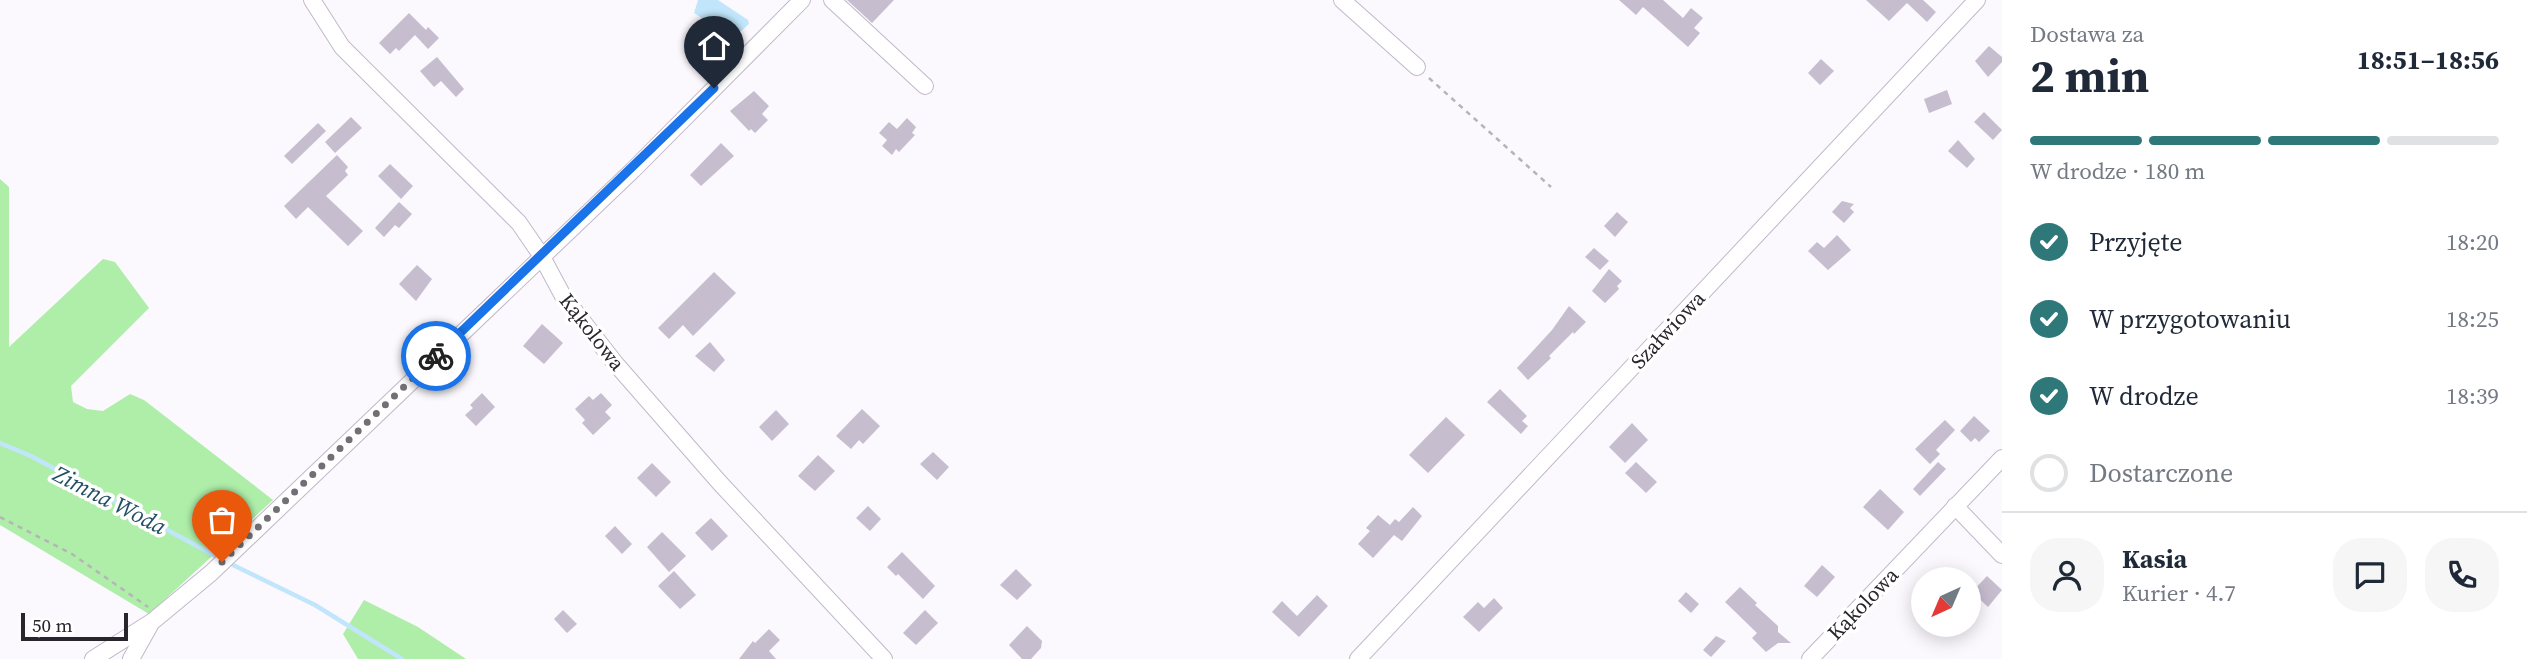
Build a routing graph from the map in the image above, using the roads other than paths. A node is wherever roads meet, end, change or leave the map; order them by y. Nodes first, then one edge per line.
1 (312, 0) edge
2 (802, 0) edge
3 (832, 0) edge
4 (1342, 0) edge
5 (1978, 0) edge
6 (1417, 67) road end
7 (925, 86) dead end
8 (541, 255) junction
9 (2002, 458) edge
10 (1955, 506) junction
11 (2002, 555) edge
12 (156, 618) junction
13 (93, 659) edge
14 (131, 659) edge
15 (884, 659) edge
16 (1358, 659) edge
17 (1810, 659) edge

1 - 8 street, Kąkolowa
2 - 8 street
3 - 7 street
4 - 6 street
5 - 16 street, Szałwiowa
8 - 12 street
8 - 15 street, Kąkolowa
9 - 10 street, Kąkolowa
10 - 11 street
10 - 17 street, Kąkolowa
12 - 13 street
12 - 14 street

